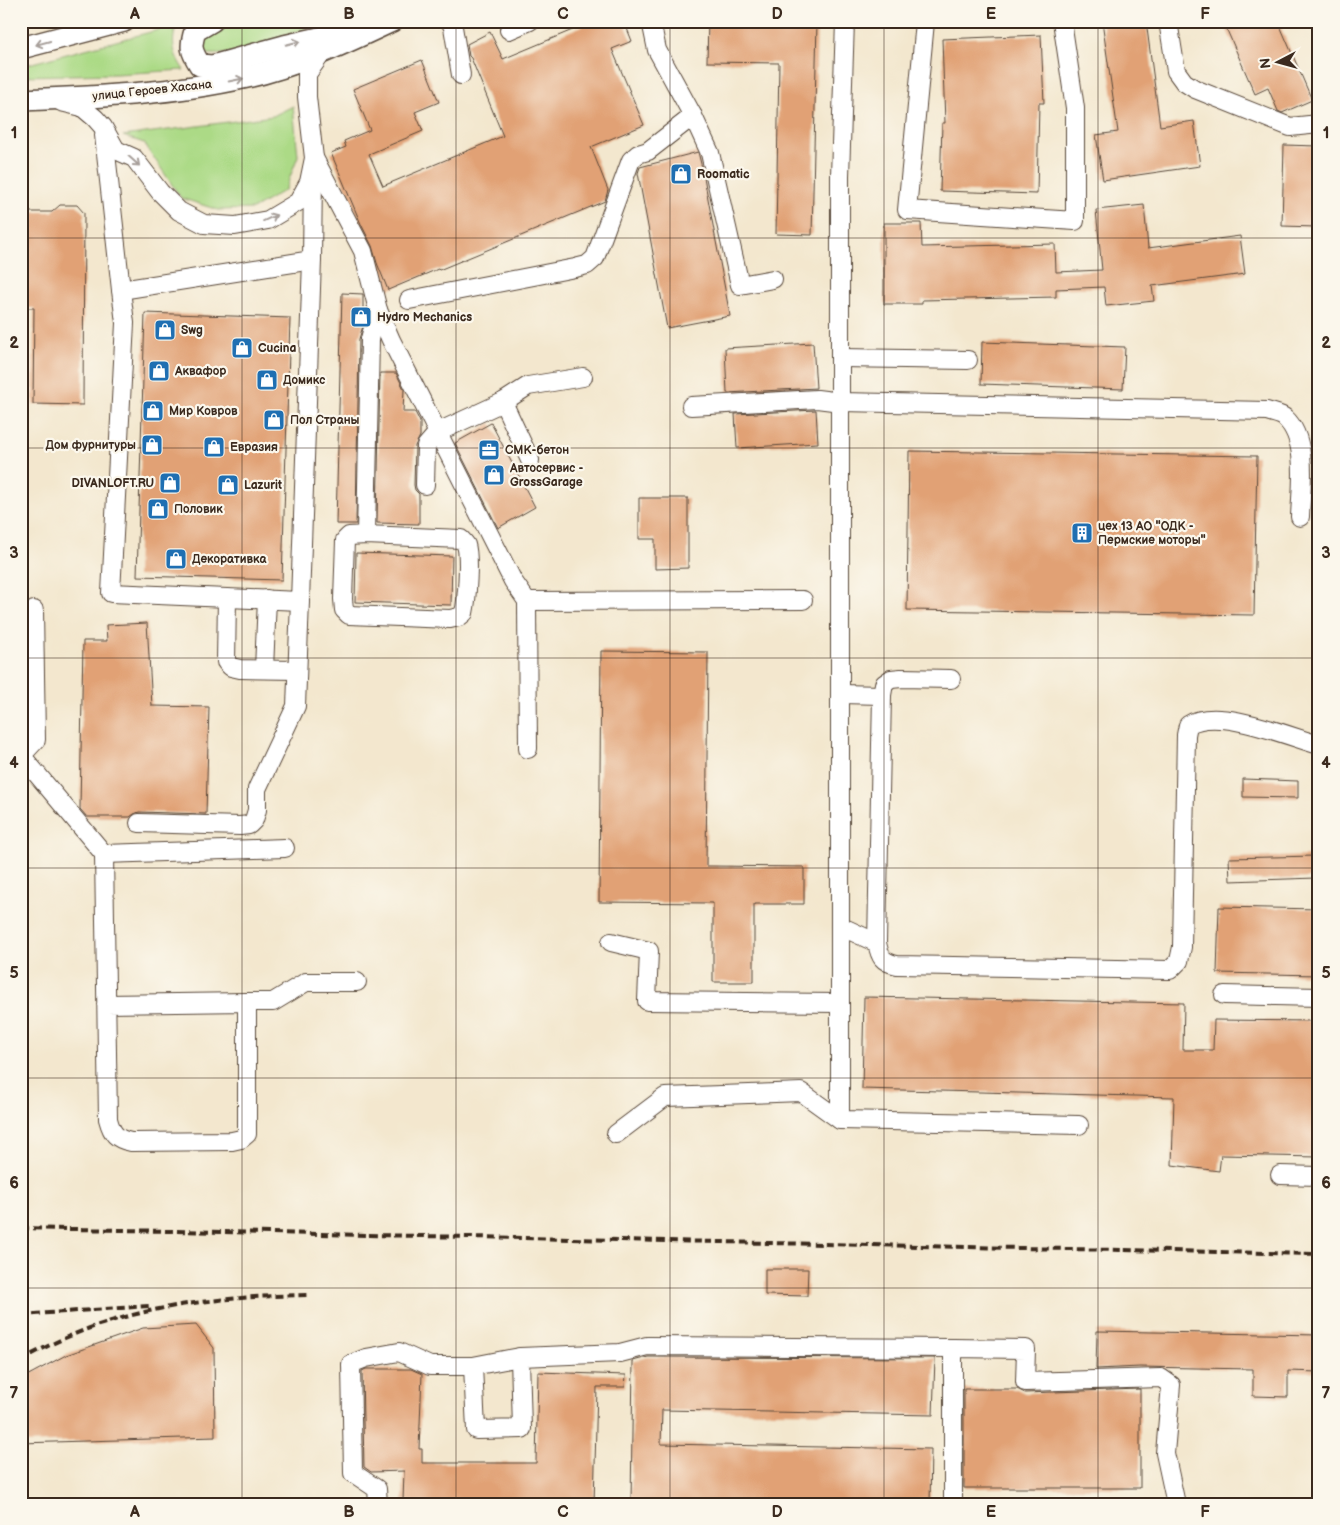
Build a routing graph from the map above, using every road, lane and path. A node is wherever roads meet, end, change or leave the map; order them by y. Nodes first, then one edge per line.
1 (124, 21) edge
2 (212, 21) edge
3 (450, 21) edge
4 (530, 21) edge
5 (651, 21) edge
6 (845, 21) edge
7 (928, 21) edge
8 (1062, 21) edge
9 (1168, 21) edge
10 (387, 24) edge
11 (98, 25) edge
12 (508, 30) dead end
13 (21, 48) edge
14 (322, 53) junction
15 (461, 75) dead end
16 (48, 99) junction
17 (21, 100) edge
18 (693, 116) junction
19 (1319, 124) edge
20 (103, 127) junction
21 (314, 158) junction
22 (312, 260) junction
23 (773, 279) dead end
24 (121, 290) junction
25 (409, 300) dead end
26 (378, 310) junction
27 (841, 358) junction
28 (968, 360) dead end
29 (583, 377) dead end
30 (503, 402) junction
31 (841, 402) junction
32 (691, 406) dead end
33 (438, 432) junction
34 (530, 460) dead end
35 (425, 485) dead end
36 (1300, 517) dead end
37 (366, 535) junction
38 (227, 598) junction
39 (267, 599) junction
40 (300, 600) junction
41 (803, 600) dead end
42 (527, 601) junction
43 (34, 610) dead end
44 (28, 645) edge
45 (264, 669) junction
46 (297, 670) junction
47 (951, 679) dead end
48 (841, 694) junction
49 (882, 695) junction
50 (1319, 745) edge
51 (528, 749) dead end
52 (21, 755) edge
53 (139, 823) dead end
54 (285, 848) dead end
55 (104, 854) junction
56 (840, 926) junction
57 (611, 942) dead end
58 (877, 943) junction
59 (358, 982) dead end
60 (1224, 995) dead end
61 (1319, 997) edge
62 (246, 1002) junction
63 (840, 1003) junction
64 (106, 1004) junction
65 (840, 1120) junction
66 (1079, 1125) dead end
67 (616, 1134) dead end
68 (1280, 1175) dead end
69 (1319, 1176) edge
70 (953, 1348) junction
71 (520, 1357) junction
72 (473, 1366) junction
73 (378, 1504) edge
74 (953, 1504) edge
75 (1176, 1504) edge

1 - 11 main road
2 -> 10 main road
3 - 15 lane
4 - 12 lane
5 - 18 lane
6 - 27 lane
7 - 8 lane
9 - 19 lane
10 - 14 main road, улица Героев Хасана
11 -> 13 main road
16 -> 14 main road, улица Героев Хасана
14 - 21 lane
16 - 17 main road, улица Героев Хасана
16 - 20 lane
18 - 23 lane
18 - 25 lane
20 -> 21 lane
20 - 24 lane
21 - 22 lane
21 - 26 lane
22 - 24 lane
22 - 40 lane
24 - 38 lane
26 - 33 lane
26 - 37 lane
27 - 28 lane
27 - 31 lane
29 - 30 lane
30 - 33 lane
30 - 34 lane
31 - 32 lane
31 - 36 lane
31 - 48 lane
33 - 35 lane
33 - 42 lane
37 - 37 lane
38 - 39 lane
38 - 45 lane
39 - 40 lane
39 - 45 lane
40 - 46 lane
41 - 42 lane
42 - 51 lane
43 - 44 lane
44 - 52 lane
45 - 46 lane
46 - 53 lane
47 - 49 lane
48 - 49 lane
48 - 56 lane
49 - 58 lane
50 - 58 lane
52 - 55 lane
54 - 55 lane
55 - 64 lane
56 - 58 lane
56 - 63 lane
57 - 63 lane
59 - 62 lane
60 - 61 lane
62 - 64 lane
62 - 64 lane
63 - 65 lane
65 - 66 lane
65 - 67 lane
68 - 69 lane
70 - 71 lane
70 - 74 lane
70 - 75 lane
71 - 72 lane
71 - 72 lane
72 - 73 lane

